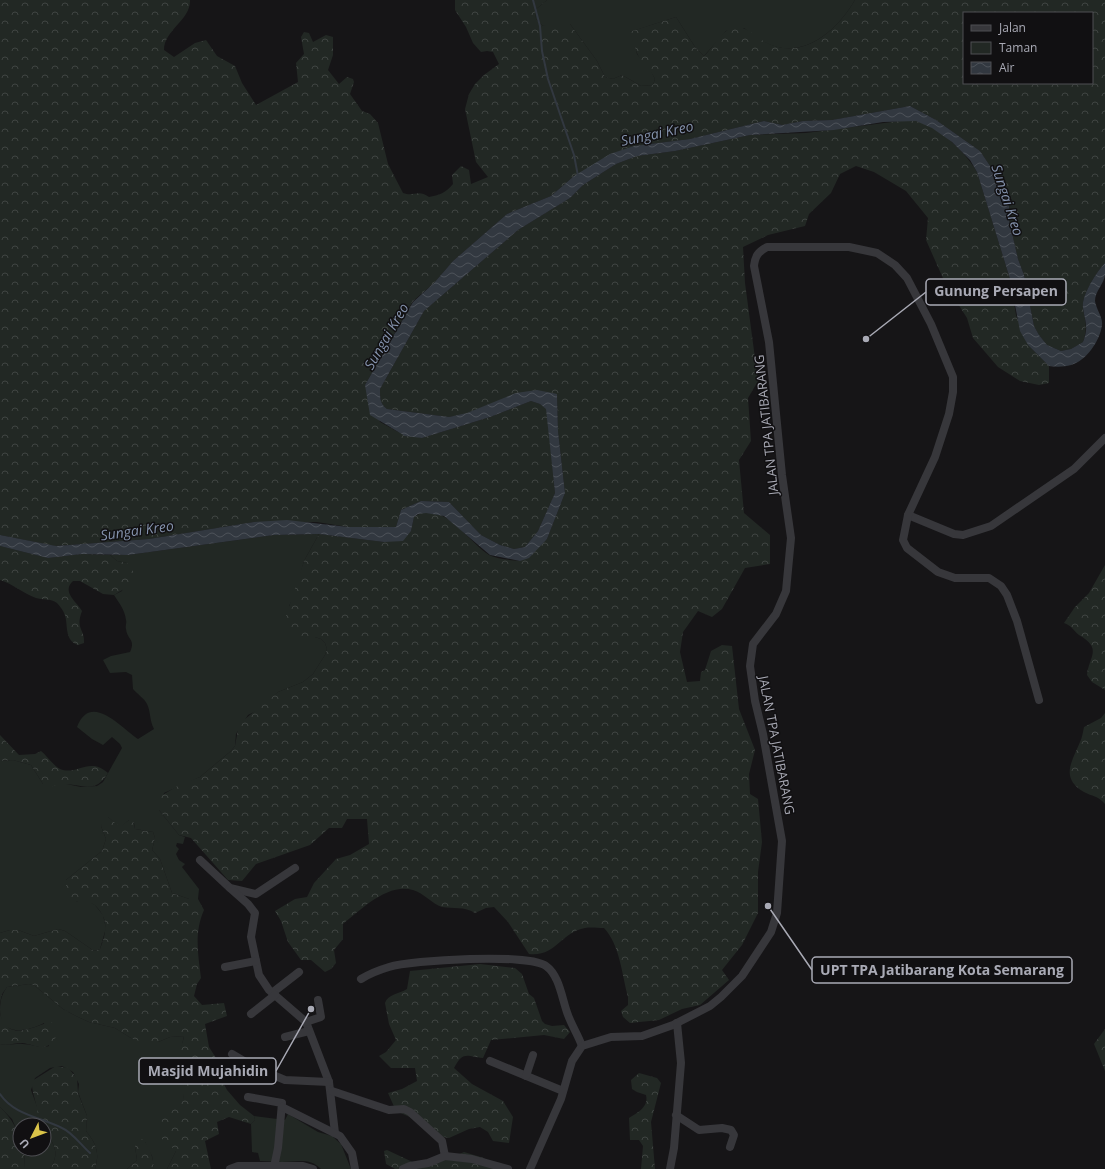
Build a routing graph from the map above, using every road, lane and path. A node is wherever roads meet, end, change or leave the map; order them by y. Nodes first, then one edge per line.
1 (1105, 438) edge
2 (908, 515) junction
3 (1039, 700) dead end
4 (200, 860) dead end
5 (295, 868) dead end
6 (230, 888) junction
7 (256, 961) junction
8 (225, 967) dead end
9 (299, 972) dead end
10 (361, 979) dead end
11 (274, 994) junction
12 (318, 1000) dead end
13 (251, 1014) dead end
14 (306, 1022) junction
15 (677, 1023) junction
16 (310, 1031) junction
17 (285, 1037) dead end
18 (582, 1046) junction
19 (232, 1054) dead end
20 (532, 1055) dead end
21 (490, 1061) dead end
22 (526, 1076) junction
23 (330, 1082) junction
24 (332, 1091) junction
25 (563, 1091) junction
26 (248, 1097) dead end
27 (282, 1107) junction
28 (676, 1115) junction
29 (335, 1133) junction
30 (730, 1147) dead end
31 (445, 1156) junction
32 (274, 1167) junction
33 (230, 1169) edge
34 (313, 1169) edge
35 (355, 1169) edge
36 (403, 1169) edge
37 (508, 1169) edge
38 (530, 1169) edge
39 (670, 1169) edge

1 - 2 street
2 - 3 street
2 - 15 street, JALAN TPA JATIBARANG
4 - 6 street
5 - 6 street
6 - 7 street
7 - 8 street
7 - 11 street
9 - 11 street
10 - 18 street
11 - 13 street
11 - 14 street
12 - 14 street
14 - 16 street
15 - 18 street, JALAN TPA JATIBARANG
15 - 28 street
16 - 17 street
16 - 23 street
18 - 25 street
19 - 23 street
20 - 22 street
21 - 22 street
22 - 25 street
23 - 24 street
24 - 29 street
24 - 31 street
25 - 38 street
26 - 27 street
27 - 29 street
27 - 32 street
28 - 30 street
28 - 39 street
29 - 35 street
31 - 36 street
31 - 37 street
32 - 33 street
32 - 34 street

